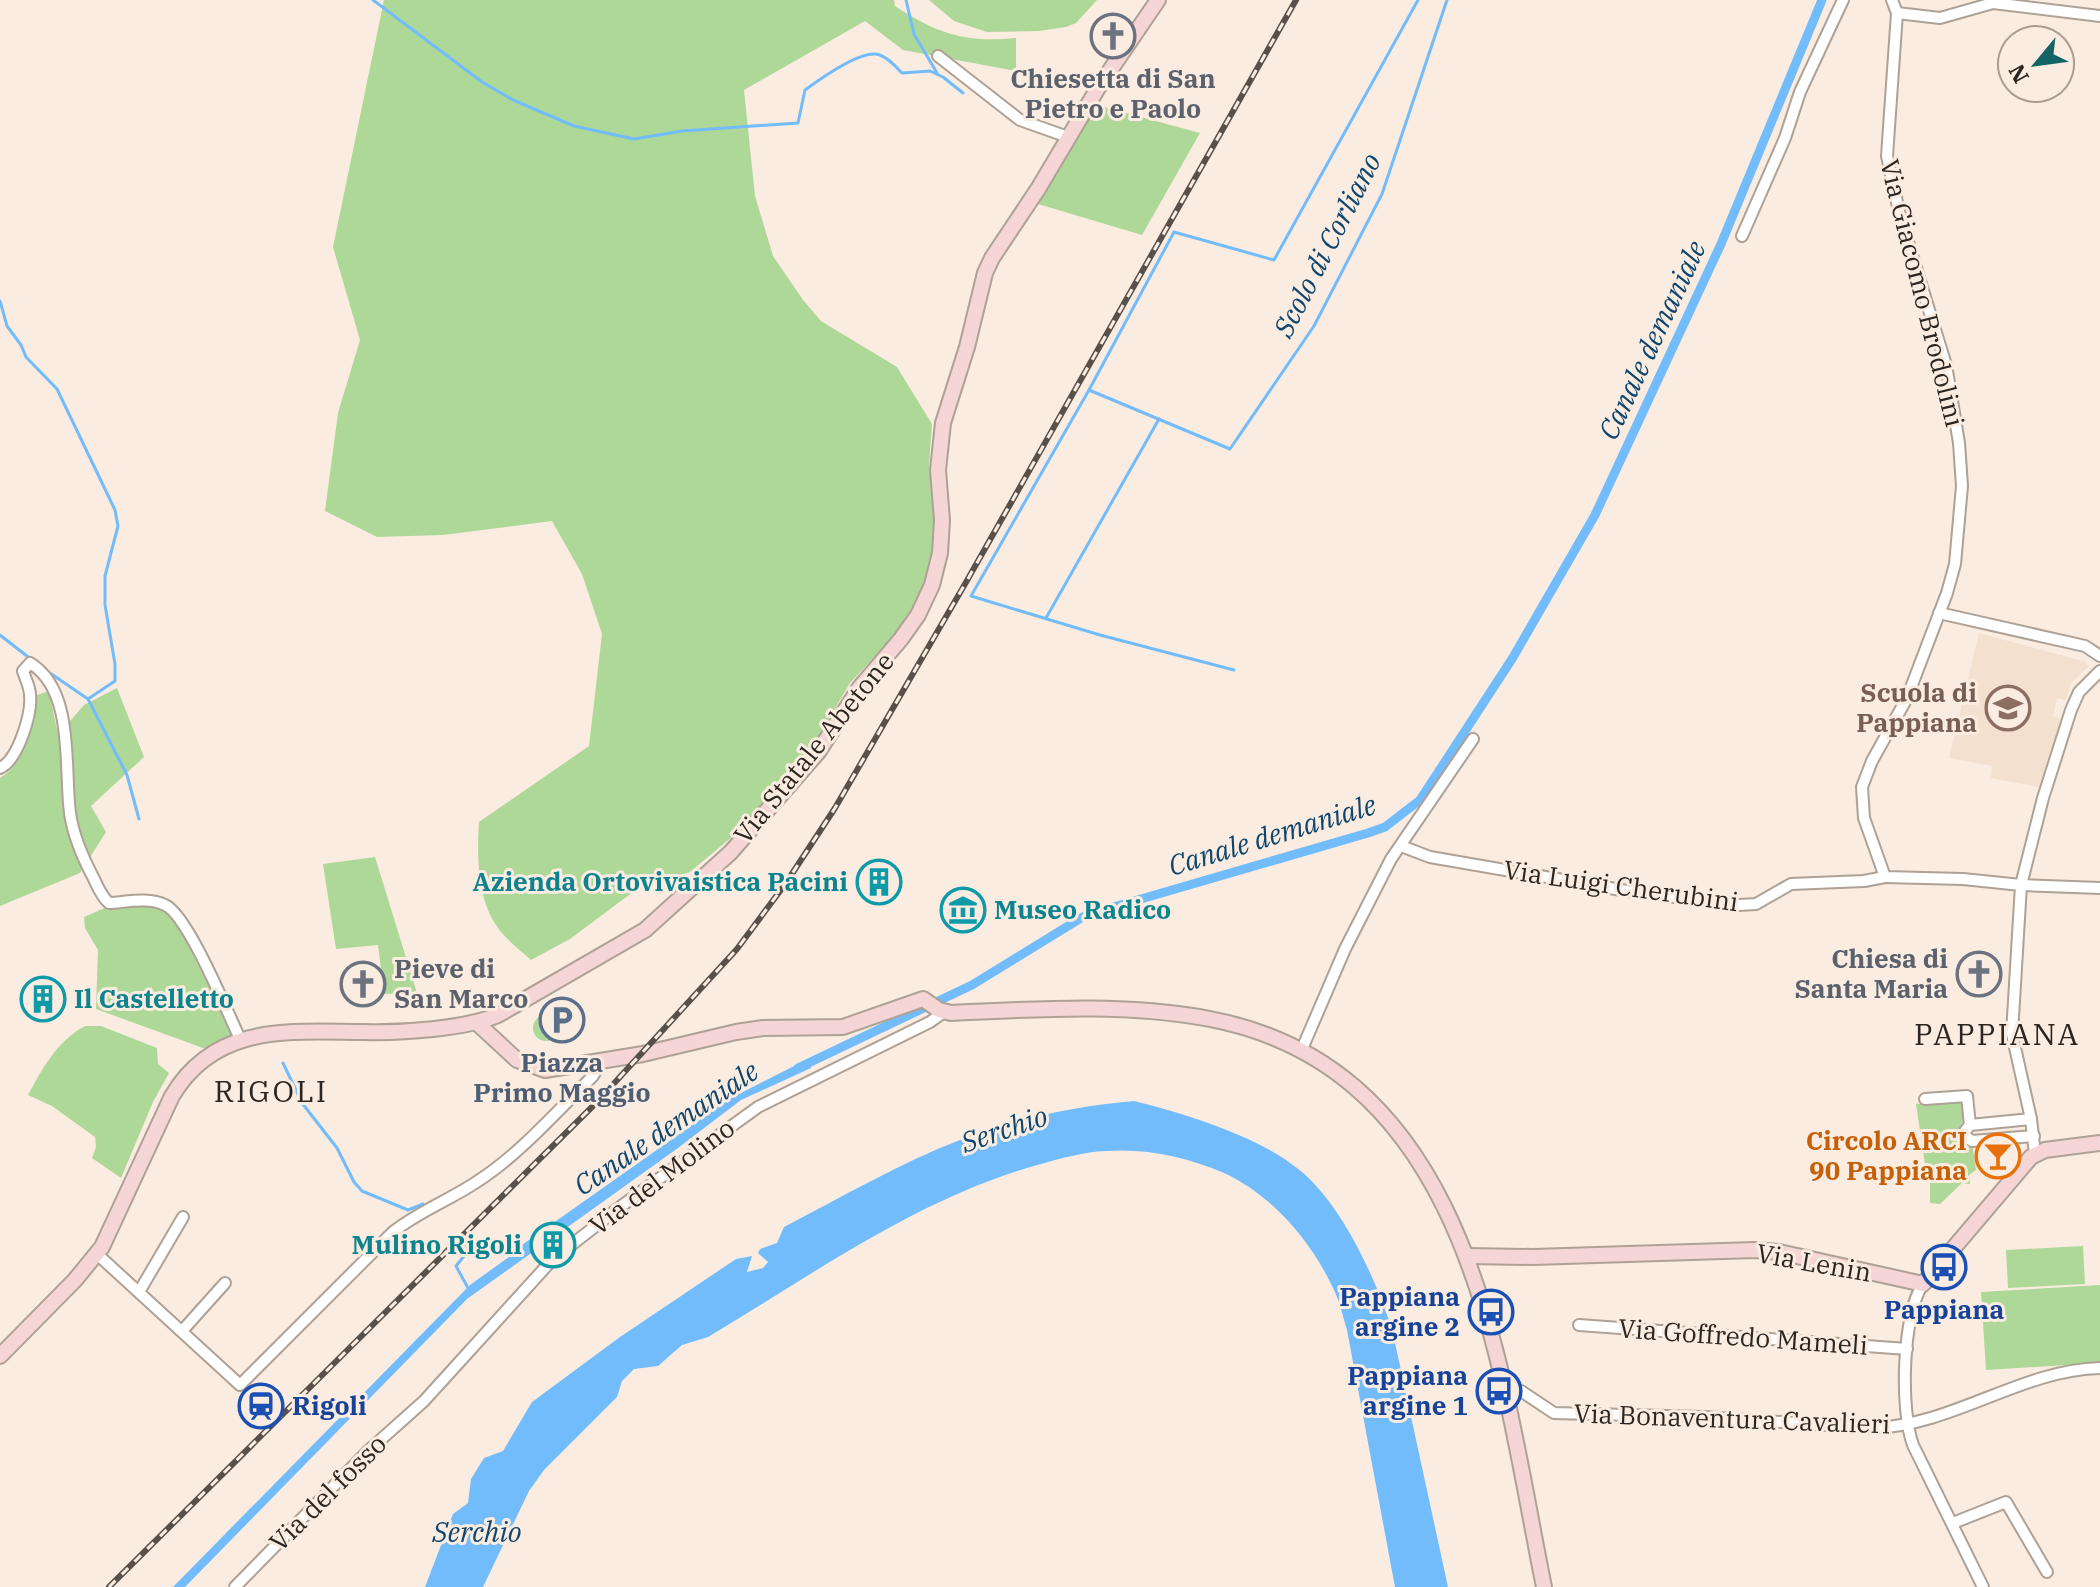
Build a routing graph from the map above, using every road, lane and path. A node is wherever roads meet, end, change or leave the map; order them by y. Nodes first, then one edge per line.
1 (1158, 0) edge
2 (1843, 0) edge
3 (1892, 0) edge
4 (1980, 3) edge
5 (1897, 13) junction
6 (2100, 16) edge
7 (938, 56) dead end
8 (1068, 137) junction
9 (1742, 236) dead end
10 (1939, 613) junction
11 (2100, 656) edge
12 (2100, 671) edge
13 (1473, 739) dead end
14 (0, 768) edge
15 (1401, 846) junction
16 (1885, 877) junction
17 (2021, 885) junction
18 (2100, 888) edge
19 (937, 1007) junction
20 (477, 1023) junction
21 (241, 1041) junction
22 (1302, 1049) junction
23 (602, 1061) junction
24 (1925, 1099) dead end
25 (2031, 1119) junction
26 (1970, 1125) junction
27 (2034, 1136) junction
28 (2100, 1143) edge
29 (2035, 1154) junction
30 (183, 1217) dead end
31 (97, 1254) junction
32 (1467, 1256) junction
33 (225, 1283) dead end
34 (1923, 1284) junction
35 (139, 1292) junction
36 (1579, 1325) dead end
37 (182, 1331) junction
38 (1907, 1349) junction
39 (0, 1356) edge
40 (2100, 1368) edge
41 (1506, 1388) junction
42 (424, 1401) joint
43 (1906, 1424) junction
44 (1953, 1523) junction
45 (2047, 1572) dead end
46 (235, 1587) edge
47 (1544, 1587) edge
48 (1983, 1587) edge

1 - 8 street, Via Statale Abetone
2 - 9 street
3 - 5 street, Via Giacomo Brodolini
4 - 5 street
4 - 6 street
5 - 10 street, Via Giacomo Brodolini
7 - 8 street
8 - 20 street, Via Statale Abetone
10 - 11 street
10 - 16 street, Via Giacomo Brodolini
12 - 17 street
13 - 15 street
14 - 21 street
15 - 16 street, Via Luigi Cherubini
15 - 22 street
16 - 17 street
17 - 18 street
17 - 25 street
19 - 22 street
19 - 23 street
19 - 42 street, Via del Molino
20 - 21 street, Via Statale Abetone
20 - 23 street
21 - 31 street, Via Statale Abetone
22 - 32 street
23 - 37 street
24 - 26 street
25 - 26 street
25 - 27 street
26 - 27 street
27 - 29 street
28 - 29 street
29 - 34 street
30 - 35 street
31 - 35 street
31 - 39 street, Via Statale Abetone
32 - 34 street, Via Lenin
32 - 41 street
33 - 37 street
34 - 38 street
35 - 37 street
36 - 38 street, Via Goffredo Mameli
38 - 43 street
40 - 43 street, Via Bonaventura Cavalieri
41 - 43 street, Via Bonaventura Cavalieri
41 - 47 street
42 - 46 street, Via del fosso
43 - 44 street
44 - 45 street
44 - 48 street

